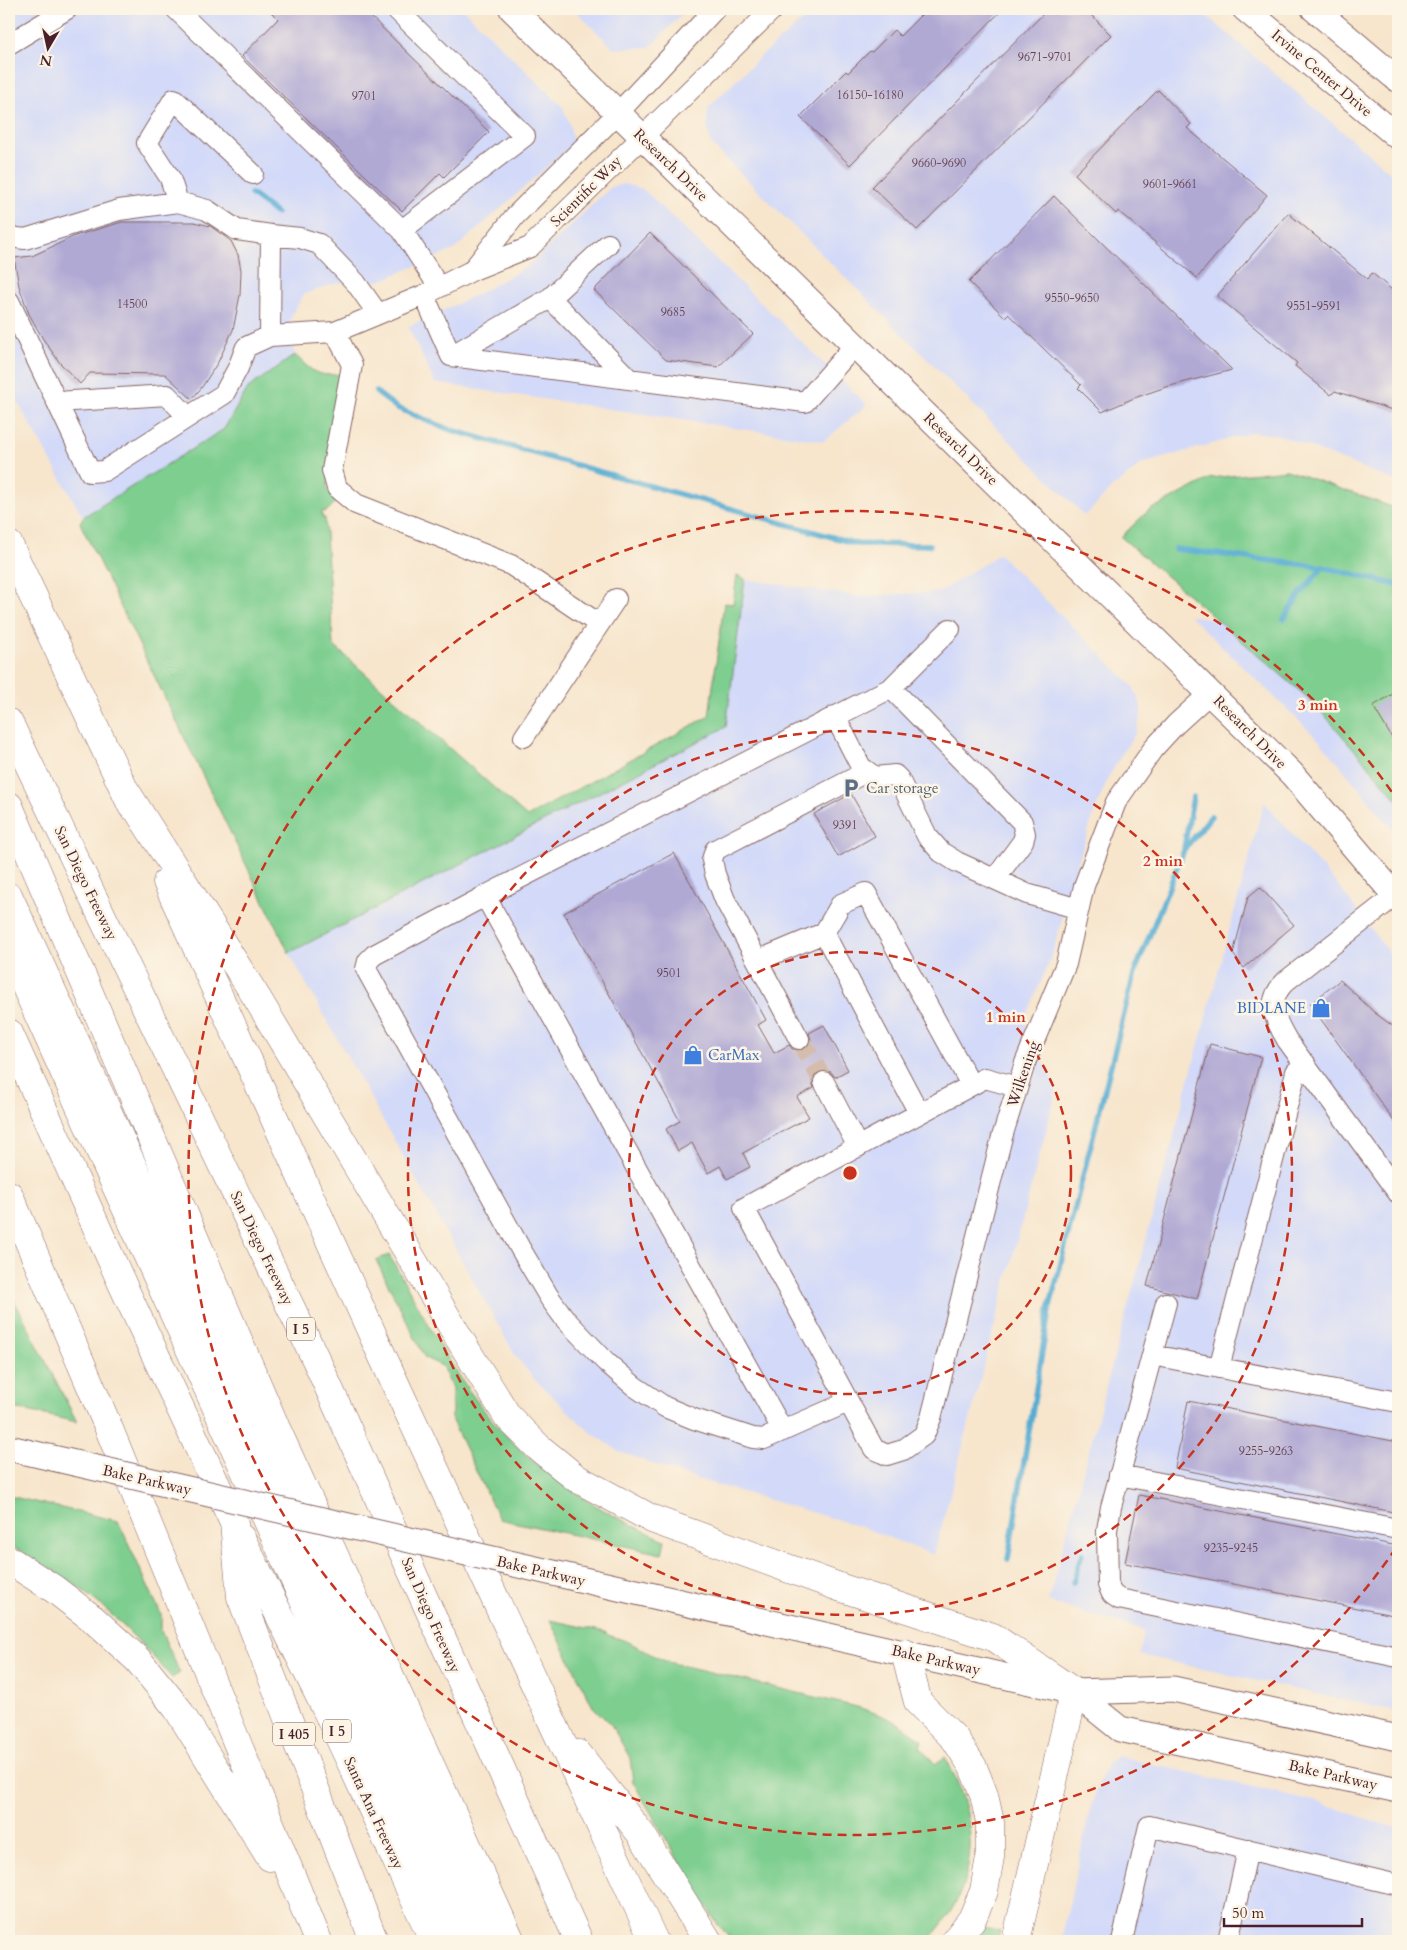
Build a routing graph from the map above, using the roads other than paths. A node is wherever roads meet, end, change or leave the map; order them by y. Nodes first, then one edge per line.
1 (67, 9) edge
2 (176, 9) edge
3 (396, 9) edge
4 (512, 9) edge
5 (714, 9) edge
6 (773, 9) edge
7 (1245, 9) edge
8 (1314, 9) edge
9 (9, 44) edge
10 (1398, 80) edge
11 (618, 113) junction
12 (642, 136) junction
13 (1398, 136) edge
14 (253, 174) dead end
15 (178, 202) junction
16 (402, 230) junction
17 (271, 235) junction
18 (9, 237) edge
19 (608, 244) dead end
20 (473, 270) junction
21 (432, 291) junction
22 (550, 298) junction
23 (9, 301) edge
24 (378, 314) junction
25 (335, 332) junction
26 (270, 336) junction
27 (855, 345) junction
28 (451, 356) junction
29 (629, 379) junction
30 (57, 402) junction
31 (188, 417) junction
32 (9, 545) edge
33 (616, 599) dead end
34 (599, 624) junction
35 (950, 629) dead end
36 (891, 688) junction
37 (1210, 693) junction
38 (835, 716) junction
39 (9, 722) edge
40 (524, 737) dead end
41 (866, 772) junction
42 (125, 790) junction
43 (9, 806) edge
44 (995, 879) junction
45 (485, 896) junction
46 (9, 897) edge
47 (1397, 897) edge
48 (1079, 909) junction
49 (824, 933) junction
50 (9, 950) edge
51 (759, 960) junction
52 (9, 1033) edge
53 (799, 1039) tunnel mouth
54 (1305, 1063) junction
55 (824, 1082) tunnel mouth
56 (971, 1085) junction
57 (1017, 1087) junction
58 (919, 1114) junction
59 (858, 1147) junction
60 (1398, 1193) edge
61 (9, 1195) edge
62 (9, 1218) edge
63 (34, 1251) junction
64 (1166, 1303) dead end
65 (1152, 1356) junction
66 (1219, 1368) junction
67 (848, 1402) junction
68 (1398, 1402) edge
69 (783, 1431) junction
70 (9, 1448) edge
71 (1119, 1475) junction
72 (234, 1523) junction
73 (1398, 1529) edge
74 (9, 1560) edge
75 (905, 1653) junction
76 (1398, 1657) edge
77 (1074, 1692) junction
78 (547, 1713) junction
79 (1398, 1738) edge
80 (1398, 1790) edge
81 (458, 1849) junction
82 (1248, 1849) junction
83 (1398, 1885) edge
84 (313, 1931) edge
85 (374, 1941) edge
86 (434, 1941) edge
87 (461, 1941) edge
88 (489, 1941) edge
89 (511, 1941) edge
90 (579, 1941) edge
91 (654, 1941) edge
92 (708, 1941) edge
93 (955, 1941) edge
94 (1016, 1941) edge
95 (1122, 1941) edge
96 (1228, 1941) edge

1 - 9 street
2 - 16 street
3 - 16 street
4 - 11 main road, Research Drive
5 - 11 street, Scientific Way
6 - 12 street, Scientific Way
7 - 13 main road, Irvine Center Drive
8 - 10 main road
11 - 12 main road, Research Drive
11 - 20 street, Scientific Way
12 - 20 street, Scientific Way
12 - 27 main road, Research Drive
14 - 15 street
15 - 17 street
15 - 18 street
16 - 21 street
17 - 24 street
17 - 26 street
19 - 22 street
20 - 21 street, Scientific Way
21 - 24 street, Scientific Way
21 - 28 street
22 - 28 street
22 - 29 street
23 - 30 street
24 - 25 street, Scientific Way
25 - 26 street, Scientific Way
25 - 34 street
26 - 31 street
27 - 29 street
27 - 37 main road, Research Drive
28 - 29 street
30 - 31 street
30 - 31 street
32 - 42 highway
33 - 34 street
34 - 40 street
35 - 36 street
36 - 38 street
36 - 44 street
37 - 47 main road, Research Drive
37 - 48 street, Wilkening
38 - 41 street
38 - 45 street
39 - 90 highway, San Diego Freeway / I 5
41 - 44 street
41 - 51 street
42 - 77 highway
42 - 78 highway
43 - 81 highway
44 - 48 street
45 - 69 street
45 - 69 street
46 - 81 highway
47 - 54 street
48 - 57 street, Wilkening
49 - 51 street
49 - 56 street
49 - 58 street
50 - 87 highway
51 - 53 street
52 - 72 highway, I 5
54 - 60 street
54 - 66 street
55 - 59 street
56 - 57 street
56 - 58 street
57 - 67 street, Wilkening
58 - 59 street
59 - 67 street
61 - 63 highway
62 - 63 highway
63 - 84 highway
64 - 65 street
65 - 66 street
65 - 71 street
66 - 68 street
67 - 69 street
70 - 75 main road, Bake Parkway, bridge
71 - 73 street
71 - 76 street
72 - 85 highway, I 405
72 - 86 highway, Santa Ana Freeway / I 5
74 - 84 highway
75 - 77 main road, Bake Parkway
75 - 93 highway
77 - 79 main road, Bake Parkway
77 - 80 main road, Bake Parkway
77 - 94 highway
78 - 91 highway
78 - 92 highway
81 - 88 highway
81 - 89 highway
82 - 83 street
82 - 95 street
82 - 96 street

